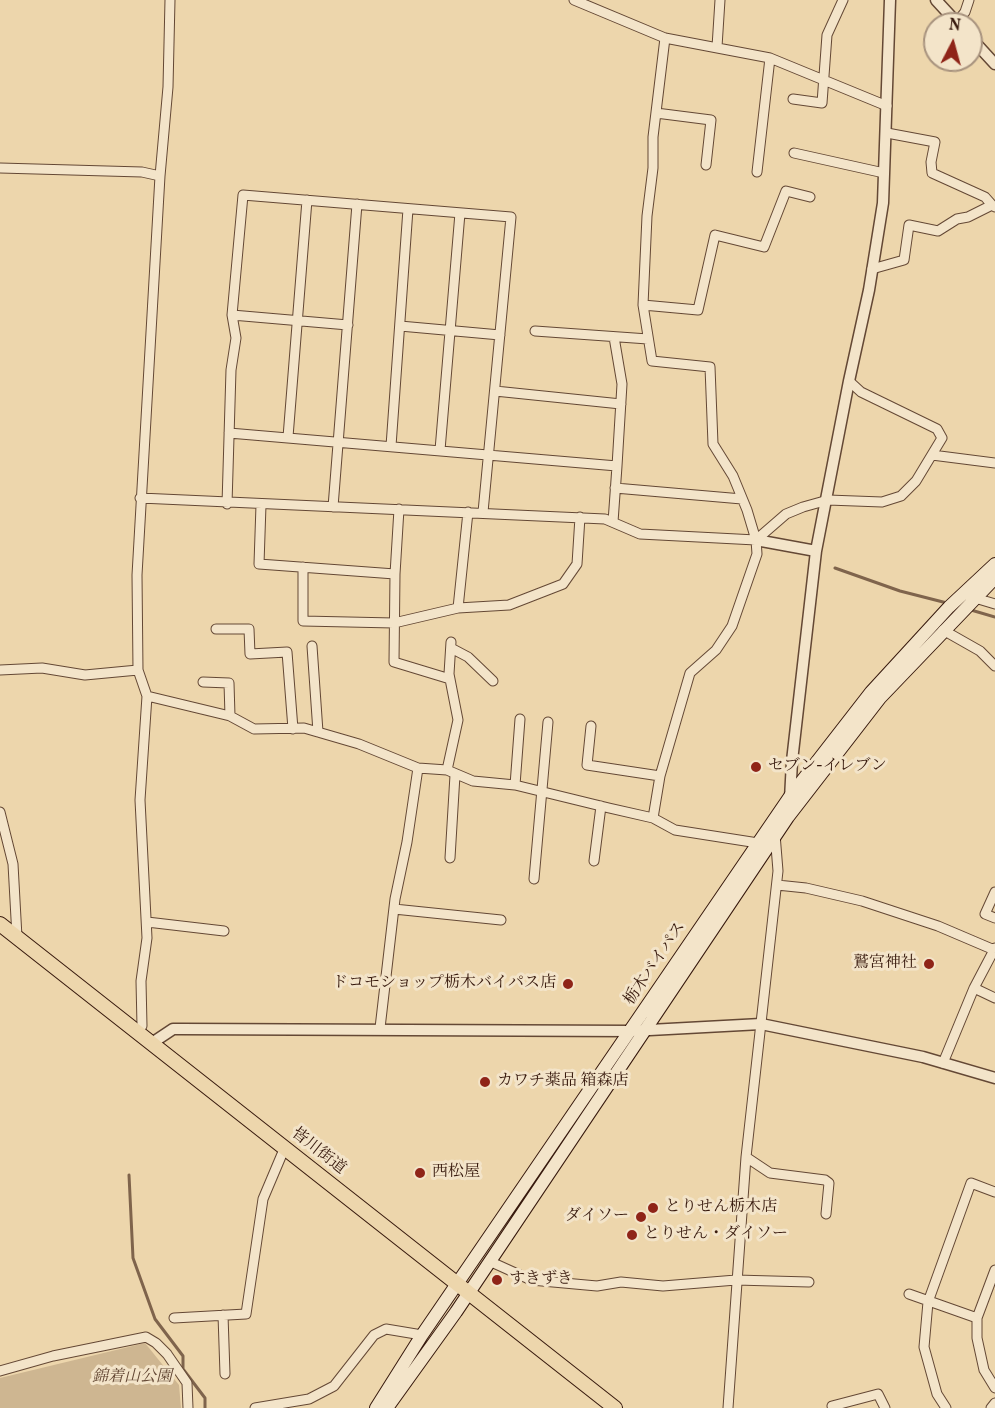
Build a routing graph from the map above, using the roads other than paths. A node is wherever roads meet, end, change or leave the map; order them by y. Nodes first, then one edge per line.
1 (170, 0) edge
2 (573, 0) edge
3 (720, 0) edge
4 (843, 0) edge
5 (890, 0) edge
6 (936, 0) edge
7 (947, 12) edge
8 (665, 38) junction
9 (717, 47) junction
10 (983, 51) edge
11 (770, 58) junction
12 (995, 64) edge
13 (822, 79) junction
14 (793, 99) dead end
15 (887, 106) junction
16 (656, 113) junction
17 (887, 133) junction
18 (794, 153) dead end
19 (706, 165) dead end
20 (0, 168) edge
21 (757, 172) dead end
22 (884, 173) junction
23 (160, 176) junction
24 (810, 197) dead end
25 (308, 200) junction
26 (357, 204) junction
27 (993, 206) edge
28 (408, 208) junction
29 (460, 213) junction
30 (872, 269) junction
31 (643, 305) junction
32 (232, 315) junction
33 (298, 321) junction
34 (348, 325) junction
35 (400, 326) junction
36 (450, 330) junction
37 (535, 331) dead end
38 (500, 335) junction
39 (614, 337) junction
40 (648, 339) junction
41 (849, 381) junction
42 (495, 391) junction
43 (621, 404) junction
44 (230, 433) junction
45 (288, 437) junction
46 (340, 442) junction
47 (391, 446) junction
48 (440, 450) junction
49 (489, 454) junction
50 (932, 455) junction
51 (995, 463) edge
52 (617, 466) junction
53 (615, 488) junction
54 (140, 498) junction
55 (742, 499) junction
56 (828, 500) junction
57 (227, 504) junction
58 (261, 505) junction
59 (333, 507) junction
60 (399, 509) junction
61 (468, 512) junction
62 (483, 512) junction
63 (580, 517) junction
64 (613, 522) junction
65 (756, 540) junction
66 (816, 551) junction
67 (995, 564) edge
68 (303, 567) junction
69 (395, 574) junction
70 (995, 579) edge
71 (975, 598) junction
72 (995, 604) edge
73 (458, 608) junction
74 (394, 623) junction
75 (216, 629) dead end
76 (943, 630) junction
77 (312, 646) dead end
78 (995, 666) edge
79 (0, 670) edge
80 (138, 670) junction
81 (450, 679) junction
82 (493, 681) dead end
83 (203, 682) dead end
84 (147, 696) junction
85 (230, 716) junction
86 (520, 718) dead end
87 (548, 722) dead end
88 (591, 726) dead end
89 (293, 729) junction
90 (318, 732) junction
91 (418, 768) junction
92 (451, 772) junction
93 (660, 776) junction
94 (515, 785) junction
95 (542, 793) junction
96 (791, 795) junction
97 (601, 806) junction
98 (0, 812) edge
99 (788, 817) junction
100 (653, 818) junction
101 (772, 823) junction
102 (775, 836) junction
103 (758, 843) junction
104 (450, 858) dead end
105 (594, 861) dead end
106 (534, 879) dead end
107 (777, 885) junction
108 (995, 892) edge
109 (394, 909) junction
110 (995, 918) edge
111 (501, 920) dead end
112 (147, 922) junction
113 (0, 924) edge
114 (224, 931) dead end
115 (17, 937) junction
116 (994, 949) edge
117 (974, 988) junction
118 (995, 998) edge
119 (761, 1024) junction
120 (380, 1028) junction
121 (645, 1030) junction
122 (137, 1031) junction
123 (631, 1031) junction
124 (152, 1043) junction
125 (943, 1063) junction
126 (994, 1077) edge
127 (285, 1147) junction
128 (746, 1157) junction
129 (995, 1192) edge
130 (826, 1214) dead end
131 (489, 1262) junction
132 (995, 1270) edge
133 (736, 1280) junction
134 (809, 1282) dead end
135 (463, 1287) junction
136 (909, 1294) dead end
137 (928, 1302) junction
138 (223, 1315) junction
139 (174, 1318) dead end
140 (977, 1318) junction
141 (422, 1335) junction
142 (0, 1371) edge
143 (225, 1374) dead end
144 (995, 1388) edge
145 (995, 1403) edge
146 (188, 1408) edge
147 (255, 1408) edge
148 (375, 1408) edge
149 (387, 1408) edge
150 (615, 1408) edge
151 (728, 1408) edge
152 (833, 1408) edge
153 (885, 1408) edge
154 (946, 1408) edge
155 (991, 1408) edge

1 - 23 street
2 - 8 street
3 - 9 street
4 - 13 street
5 - 15 street
6 - 7 street
8 - 9 street
8 - 16 street
9 - 11 street
10 - 12 street
11 - 13 street
11 - 21 street
13 - 14 street
13 - 15 street
15 - 17 street
16 - 19 street
16 - 31 street
17 - 22 street
17 - 27 street
18 - 22 street
20 - 23 street
22 - 30 street
23 - 54 street
24 - 31 street
25 - 26 street
25 - 32 street
25 - 33 street
26 - 28 street
26 - 34 street
27 - 30 street
28 - 29 street
28 - 35 street
29 - 36 street
29 - 38 street
30 - 41 street
31 - 40 street
32 - 33 street
32 - 44 street
33 - 34 street
33 - 45 street
34 - 46 street
35 - 36 street
35 - 47 street
36 - 38 street
36 - 48 street
37 - 39 street
38 - 42 street
39 - 40 street
39 - 43 street
40 - 55 street
41 - 50 street
41 - 56 street
42 - 43 street
42 - 49 street
43 - 52 street
44 - 45 street
44 - 57 street
45 - 46 street
46 - 47 street
46 - 59 street
47 - 48 street
48 - 49 street
49 - 52 street
49 - 62 street
50 - 51 street
50 - 56 street
52 - 53 street
53 - 55 street
53 - 64 street
54 - 57 street
54 - 80 street
55 - 65 street
56 - 65 street
56 - 66 street
57 - 58 street
58 - 59 street
58 - 68 street
59 - 60 street
60 - 61 street
60 - 69 street
61 - 62 street
61 - 73 street
62 - 63 street
63 - 64 street
63 - 73 street
64 - 65 street
65 - 66 street
65 - 93 street
66 - 96 street
67 - 96 main road, 栃木バイパス
68 - 69 street
68 - 74 street
69 - 74 street
70 - 71 main road, 栃木バイパス
71 - 72 street
71 - 76 main road, 栃木バイパス
73 - 74 street
74 - 81 street
75 - 89 street
76 - 78 street
76 - 99 main road, 栃木バイパス
77 - 90 street
79 - 80 street
80 - 84 street
81 - 82 street
81 - 92 street
83 - 85 street
84 - 85 street
84 - 112 street
85 - 89 street
86 - 94 street
87 - 95 street
88 - 93 street
89 - 90 street
90 - 91 street
91 - 92 street
91 - 109 street
92 - 94 street
92 - 104 street
93 - 100 street
94 - 95 street
95 - 97 street
95 - 106 street
96 - 99 street
96 - 101 main road, 栃木バイパス
97 - 100 street
97 - 105 street
98 - 115 street
99 - 102 main road, 栃木バイパス
100 - 103 street
101 - 102 street
101 - 103 main road, 栃木バイパス
102 - 107 street
102 - 121 main road, 栃木バイパス
103 - 123 main road, 栃木バイパス
107 - 116 street
107 - 119 street
108 - 110 street
109 - 111 street
109 - 120 street
112 - 114 street
112 - 122 street
113 - 115 main road, 皆川街道
115 - 122 main road, 皆川街道
116 - 117 street
117 - 118 street
117 - 125 street
119 - 121 street
119 - 125 street
119 - 128 street
120 - 123 street
120 - 124 street
121 - 123 street
121 - 131 main road, 栃木バイパス
122 - 124 main road, 皆川街道
123 - 135 main road, 栃木バイパス
124 - 127 main road, 皆川街道
125 - 126 street
127 - 135 main road, 皆川街道
127 - 138 street
128 - 130 street
128 - 133 street
129 - 137 street
131 - 133 street
131 - 135 main road, 栃木バイパス
132 - 140 street
133 - 134 street
133 - 151 street
135 - 141 main road, 栃木バイパス
135 - 149 main road, 栃木バイパス
135 - 150 main road, 皆川街道
136 - 137 street
137 - 140 street
137 - 154 street
138 - 139 street
138 - 143 street
140 - 144 street
141 - 147 street
141 - 148 main road, 栃木バイパス
142 - 146 street
145 - 155 street
152 - 153 street

